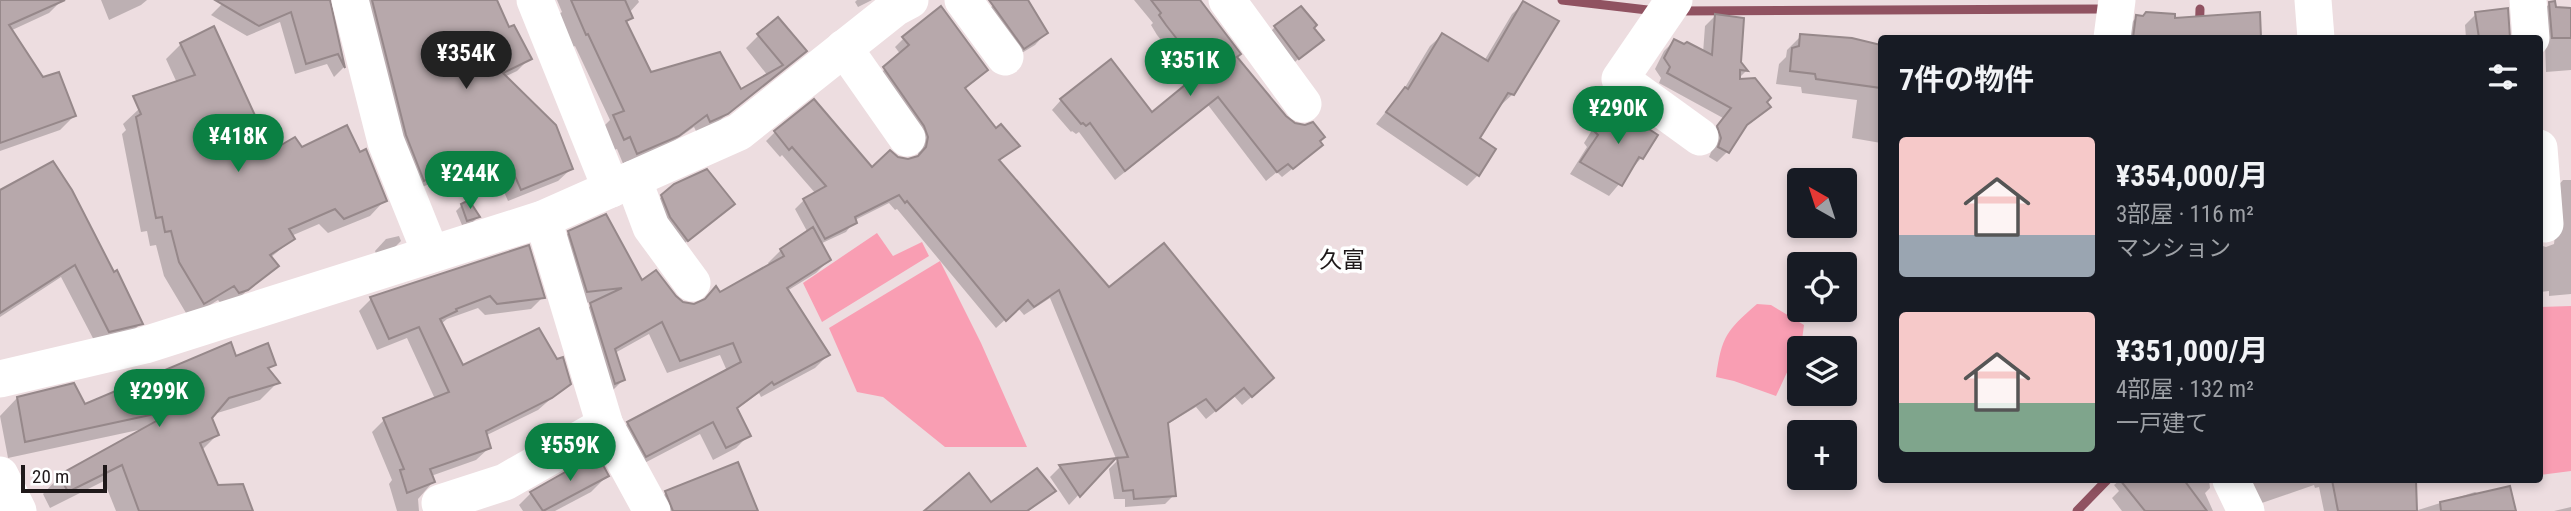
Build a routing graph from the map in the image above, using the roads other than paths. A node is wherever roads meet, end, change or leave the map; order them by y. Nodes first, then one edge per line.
1 (350, 0) edge
2 (535, 0) edge
3 (910, 0) edge
4 (962, 0) edge
5 (1227, 0) edge
6 (1674, 0) edge
7 (2117, 0) edge
8 (2314, 0) edge
9 (2528, 0) edge
10 (863, 25) edge
11 (2112, 35) edge
12 (2316, 35) edge
13 (2531, 35) edge
14 (1005, 57) dead end
15 (1303, 104) dead end
16 (1700, 136) dead end
17 (907, 138) dead end
18 (2571, 142) edge
19 (2543, 146) edge
20 (622, 184) junction
21 (2543, 198) edge
22 (543, 219) junction
23 (2545, 223) dead end
24 (430, 254) junction
25 (692, 283) dead end
26 (0, 379) edge
27 (605, 425) junction
28 (0, 475) edge
29 (2232, 483) edge
30 (440, 503) dead end
31 (642, 506) edge
32 (18, 511) edge
33 (2246, 511) edge

1 - 24 street
2 - 20 street
3 - 10 street
4 - 14 street
5 - 15 street
6 - 16 street
7 - 11 street
8 - 12 street
9 - 13 street
10 - 17 street
10 - 20 street
18 - 19 street
20 - 22 street
20 - 25 street
21 - 23 street
22 - 24 street
22 - 27 street
24 - 26 street
27 - 30 street
27 - 31 street
28 - 32 street
29 - 33 street

